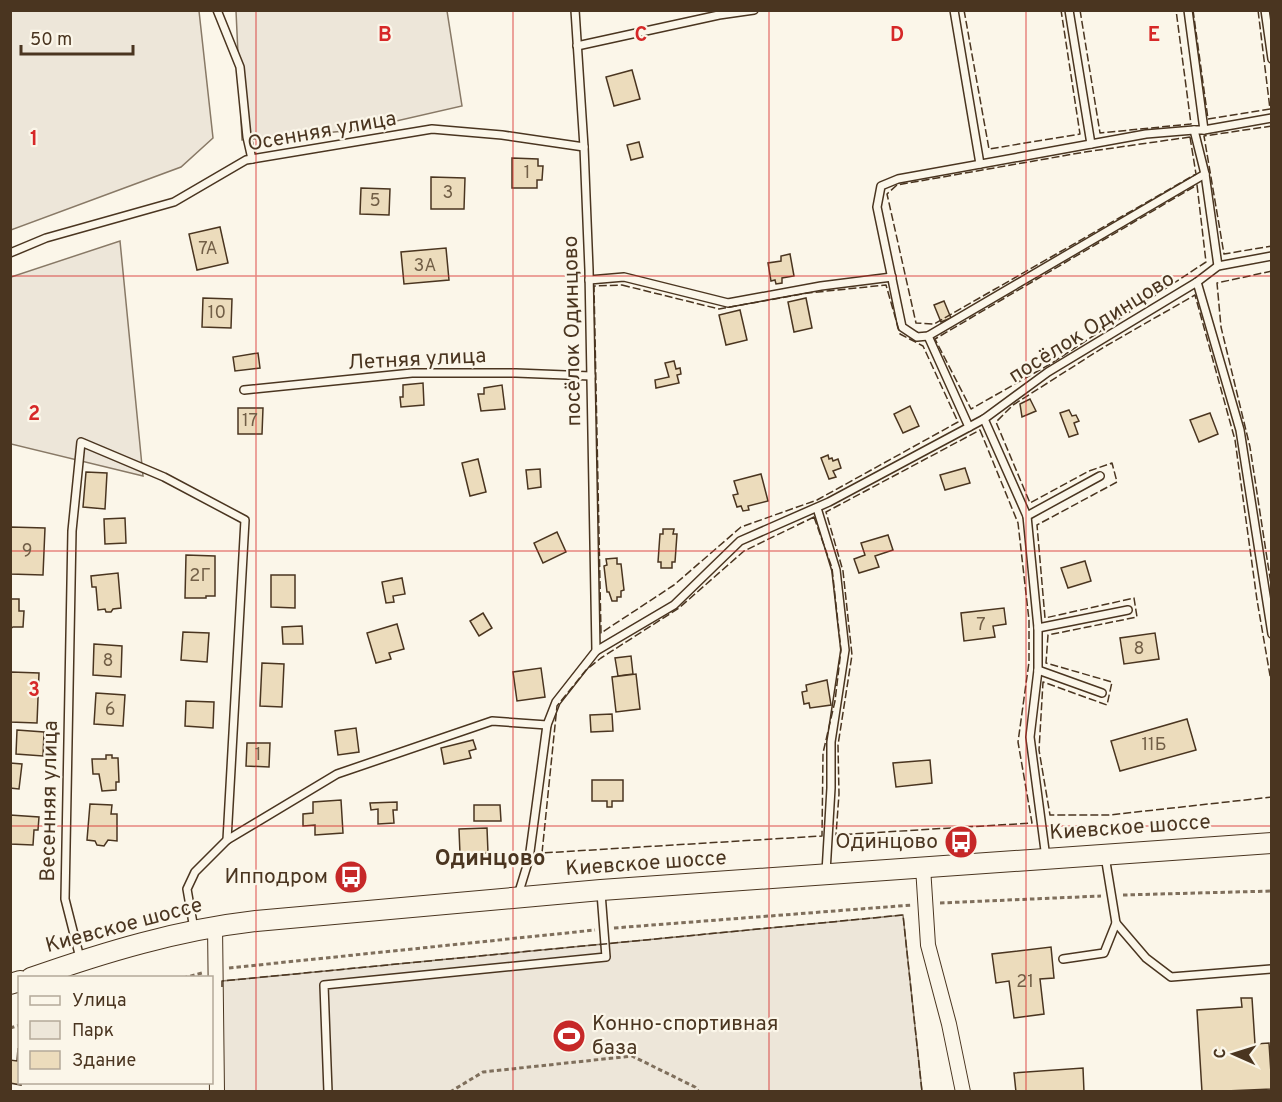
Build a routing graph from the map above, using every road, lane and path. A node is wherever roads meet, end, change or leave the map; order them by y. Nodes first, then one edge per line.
1 (216, 10) edge
2 (575, 10) edge
3 (754, 10) edge
4 (954, 10) edge
5 (1069, 10) edge
6 (1188, 10) edge
7 (1265, 10) edge
8 (578, 46) junction
9 (1272, 59) edge
10 (1272, 118) edge
11 (1194, 130) junction
12 (1204, 130) junction
13 (1091, 144) junction
14 (584, 147) junction
15 (252, 159) junction
16 (980, 164) junction
17 (1205, 174) junction
18 (10, 253) edge
19 (1272, 256) edge
20 (1218, 266) junction
21 (892, 277) junction
22 (589, 280) junction
23 (1197, 282) junction
24 (928, 336) junction
25 (591, 375) junction
26 (244, 390) dead end
27 (984, 418) junction
28 (969, 427) junction
29 (1100, 476) dead end
30 (817, 508) junction
31 (1027, 516) junction
32 (1128, 610) dead end
33 (1038, 628) junction
34 (1272, 634) edge
35 (596, 651) junction
36 (1038, 670) junction
37 (1102, 693) dead end
38 (547, 725) junction
39 (227, 840) junction
40 (1272, 843) edge
41 (1104, 854) junction
42 (1046, 858) junction
43 (922, 867) junction
44 (826, 874) junction
45 (601, 890) junction
46 (1272, 891) edge
47 (1111, 895) junction
48 (517, 899) junction
49 (924, 904) junction
50 (1116, 923) junction
51 (215, 926) junction
52 (604, 929) junction
53 (194, 931) junction
54 (1064, 959) dead end
55 (81, 961) junction
56 (216, 969) junction
57 (1270, 969) edge
58 (37, 976) edge
59 (190, 976) edge
60 (217, 1092) edge
61 (328, 1092) edge
62 (450, 1092) edge
63 (699, 1092) edge
64 (963, 1092) edge

1 - 15 lane
2 - 8 lane, посёлок Одинцово
3 - 8 lane
4 - 16 lane
5 - 13 lane
6 - 12 lane
7 - 9 lane
8 - 14 lane, посёлок Одинцово
10 - 12 lane
11 - 12 lane
11 - 13 lane
11 - 17 lane
13 - 16 lane
14 - 15 lane, Осенняя улица
14 - 22 lane, посёлок Одинцово
15 - 18 lane, Осенняя улица
16 - 21 lane
17 - 20 lane
17 - 24 lane
19 - 20 lane, посёлок Одинцово
20 - 23 lane, посёлок Одинцово
21 - 22 lane
21 - 24 lane
22 - 25 lane, посёлок Одинцово
23 - 27 lane, посёлок Одинцово
23 - 34 lane
24 - 28 lane
25 - 26 lane, Летняя улица
25 - 35 lane, посёлок Одинцово
27 - 28 lane, посёлок Одинцово
27 - 31 lane
28 - 30 lane, посёлок Одинцово
29 - 31 lane
30 - 35 lane, посёлок Одинцово
30 - 44 lane
31 - 33 lane
32 - 33 lane
33 - 36 lane
35 - 38 lane, посёлок Одинцово
36 - 37 lane
36 - 42 lane
38 - 39 lane
38 - 48 lane, посёлок Одинцово
39 - 53 lane
39 - 55 lane, Весенняя улица
40 - 41 main road, Киевское шоссе
41 - 42 main road, Киевское шоссе
41 - 47 lane
42 - 43 main road, Киевское шоссе
43 - 44 main road, Киевское шоссе
43 - 49 street
44 - 45 main road, Киевское шоссе
45 - 48 main road, Киевское шоссе
45 - 52 lane
46 - 47 path
47 - 49 path
47 - 50 lane
48 - 51 main road, Киевское шоссе
49 - 52 path
49 - 64 street
50 - 54 lane
50 - 57 lane
51 - 53 main road, Киевское шоссе
51 - 56 street
52 - 56 path
52 - 61 lane
53 - 55 main road, Киевское шоссе
55 - 58 main road, Киевское шоссе
56 - 59 path
56 - 60 street
62 - 63 path

